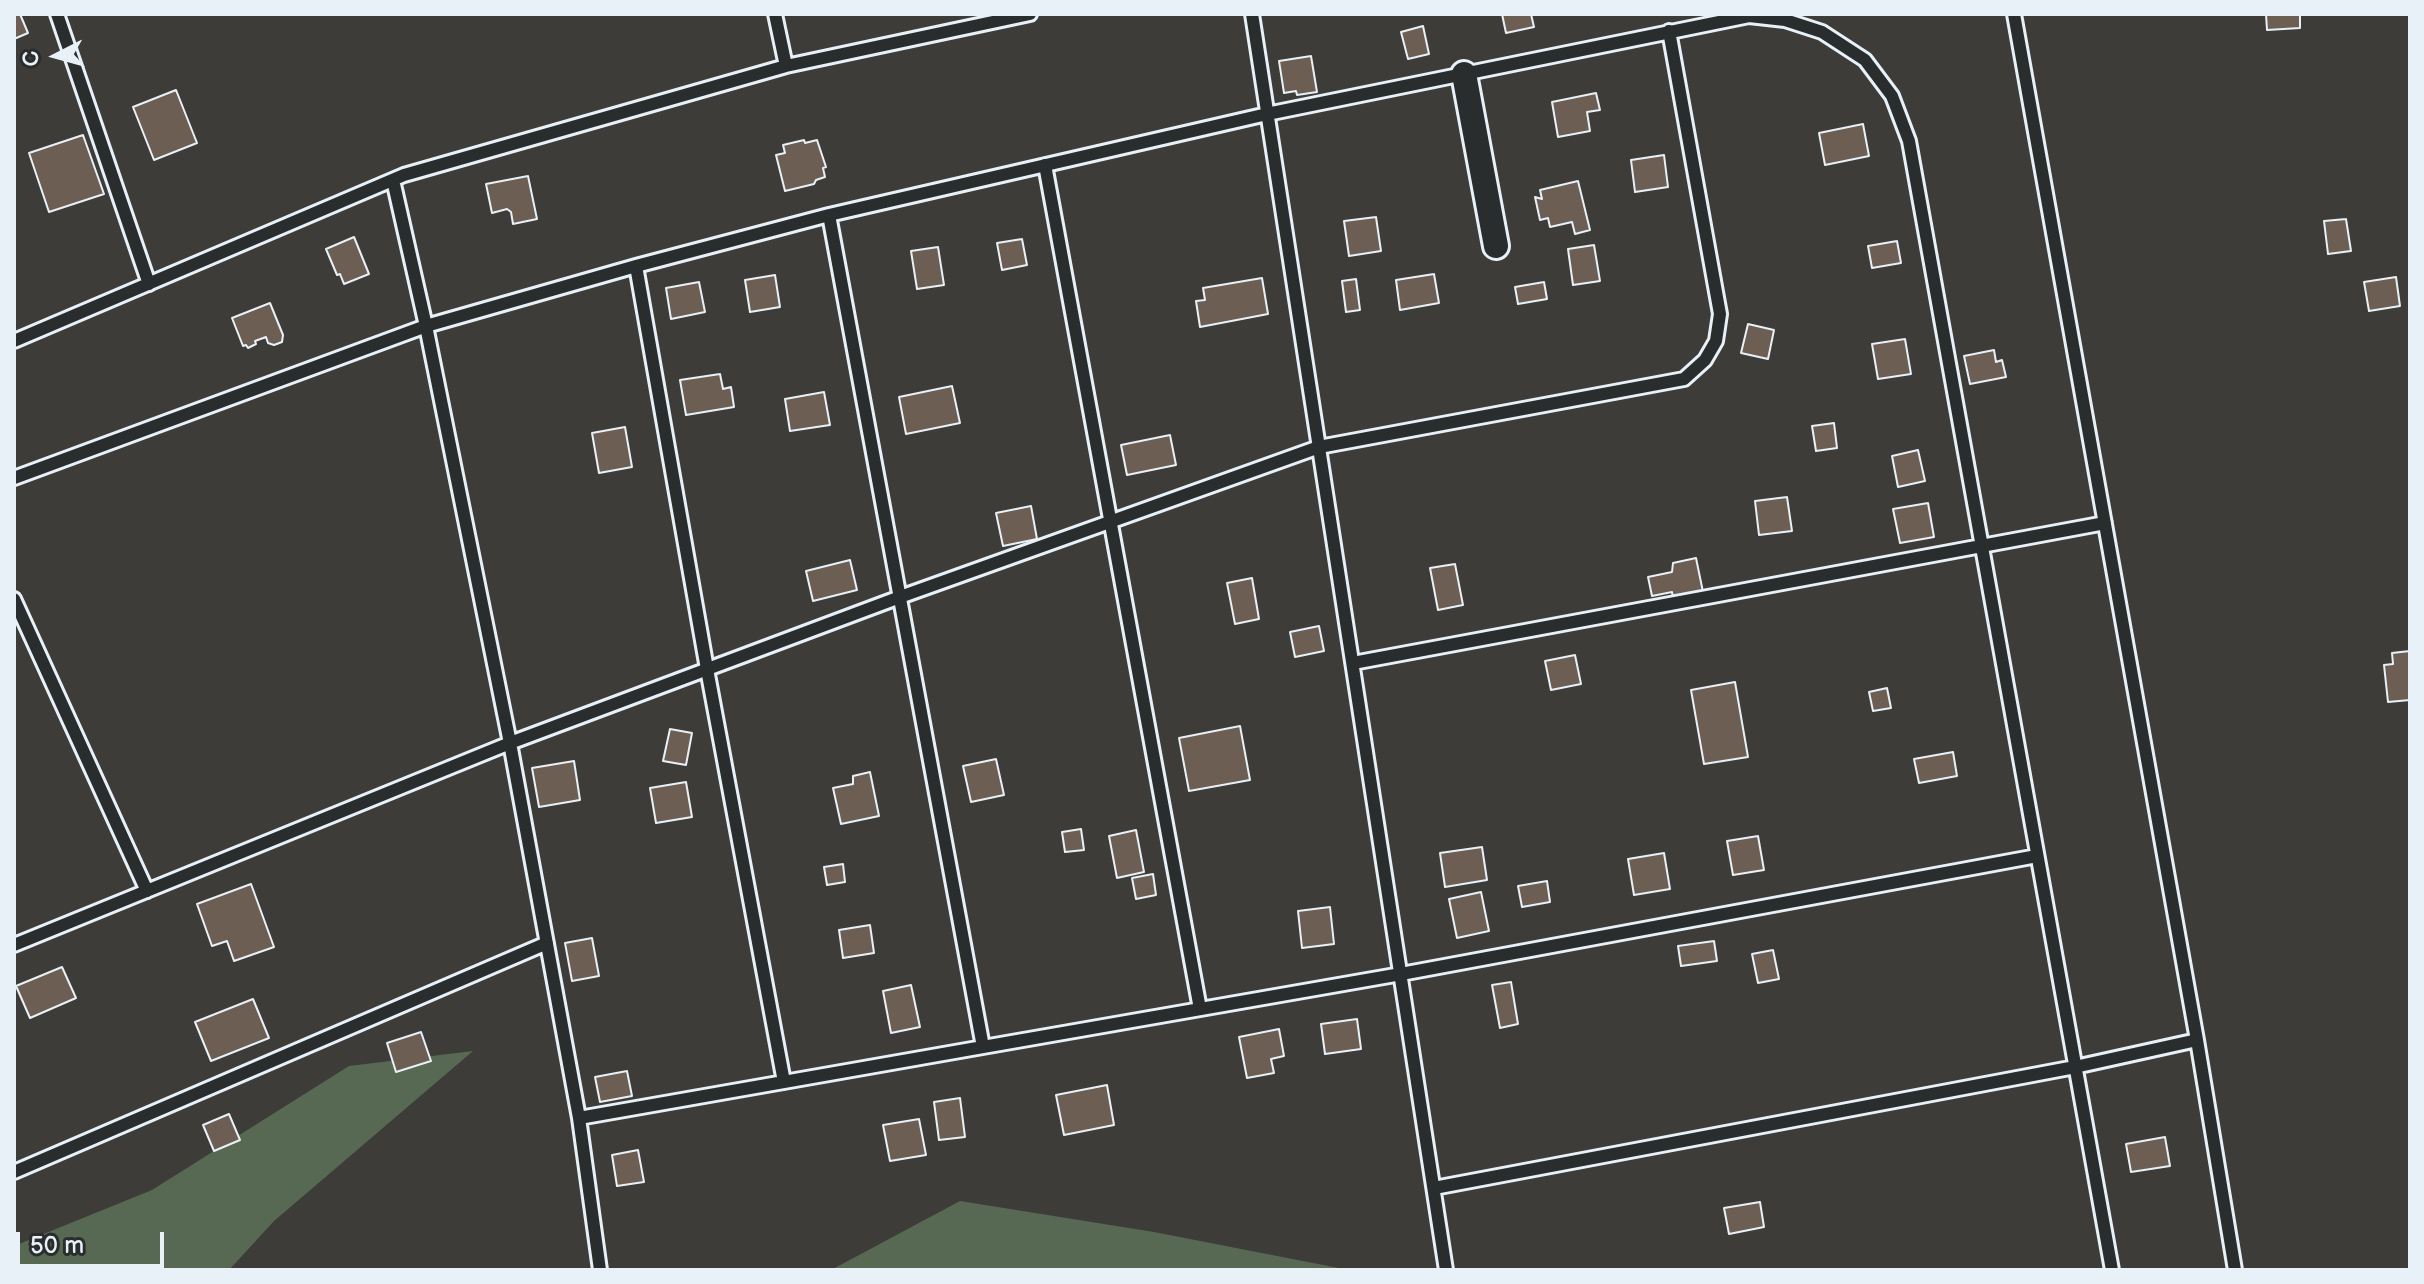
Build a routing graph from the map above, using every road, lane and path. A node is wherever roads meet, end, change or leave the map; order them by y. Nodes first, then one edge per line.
1 (57, 14) edge
2 (775, 14) edge
3 (1030, 14) edge
4 (1252, 14) edge
5 (2014, 14) edge
6 (1669, 31) junction
7 (786, 66) junction
8 (1464, 74) junction
9 (1267, 114) junction
10 (1045, 165) junction
11 (393, 180) junction
12 (829, 215) junction
13 (1496, 246) dead end
14 (636, 266) junction
15 (149, 284) junction
16 (426, 326) junction
17 (14, 341) edge
18 (1319, 447) junction
19 (14, 478) edge
20 (1111, 521) junction
21 (2105, 523) junction
22 (1981, 547) junction
23 (900, 597) junction
24 (14, 599) edge
25 (1353, 663) junction
26 (707, 669) junction
27 (510, 743) junction
28 (2037, 856) junction
29 (147, 891) junction
30 (547, 943) junction
31 (14, 945) edge
32 (1401, 974) junction
33 (1200, 1009) junction
34 (2197, 1040) junction
35 (983, 1047) junction
36 (2075, 1067) junction
37 (784, 1082) junction
38 (579, 1118) junction
39 (14, 1172) edge
40 (1434, 1188) junction
41 (600, 1270) edge
42 (1446, 1270) edge
43 (2112, 1270) edge
44 (2235, 1270) edge

1 - 15 lane
2 - 7 lane
3 - 7 lane
4 - 9 lane
5 - 21 lane
6 - 8 lane
6 - 18 lane
6 - 22 lane
7 - 11 lane
8 - 9 lane
8 - 13 street
9 - 10 lane
9 - 18 lane
10 - 12 lane
10 - 20 lane
11 - 15 lane
11 - 16 lane
12 - 14 lane
12 - 23 lane
14 - 16 lane
14 - 26 lane
15 - 17 lane
16 - 19 lane
16 - 27 lane
18 - 20 lane
18 - 25 lane
20 - 23 lane
20 - 33 lane
21 - 22 lane
21 - 34 lane
22 - 25 lane
22 - 28 lane
23 - 26 lane
23 - 35 lane
24 - 29 lane
25 - 32 lane
26 - 27 lane
26 - 37 lane
27 - 29 lane
27 - 30 lane
28 - 32 lane
28 - 36 lane
29 - 31 lane
30 - 38 lane
30 - 39 lane
32 - 33 lane
32 - 40 lane
33 - 35 lane
34 - 36 lane
34 - 44 lane
35 - 37 lane
36 - 40 lane
36 - 43 lane
37 - 38 lane
38 - 41 lane
40 - 42 lane

